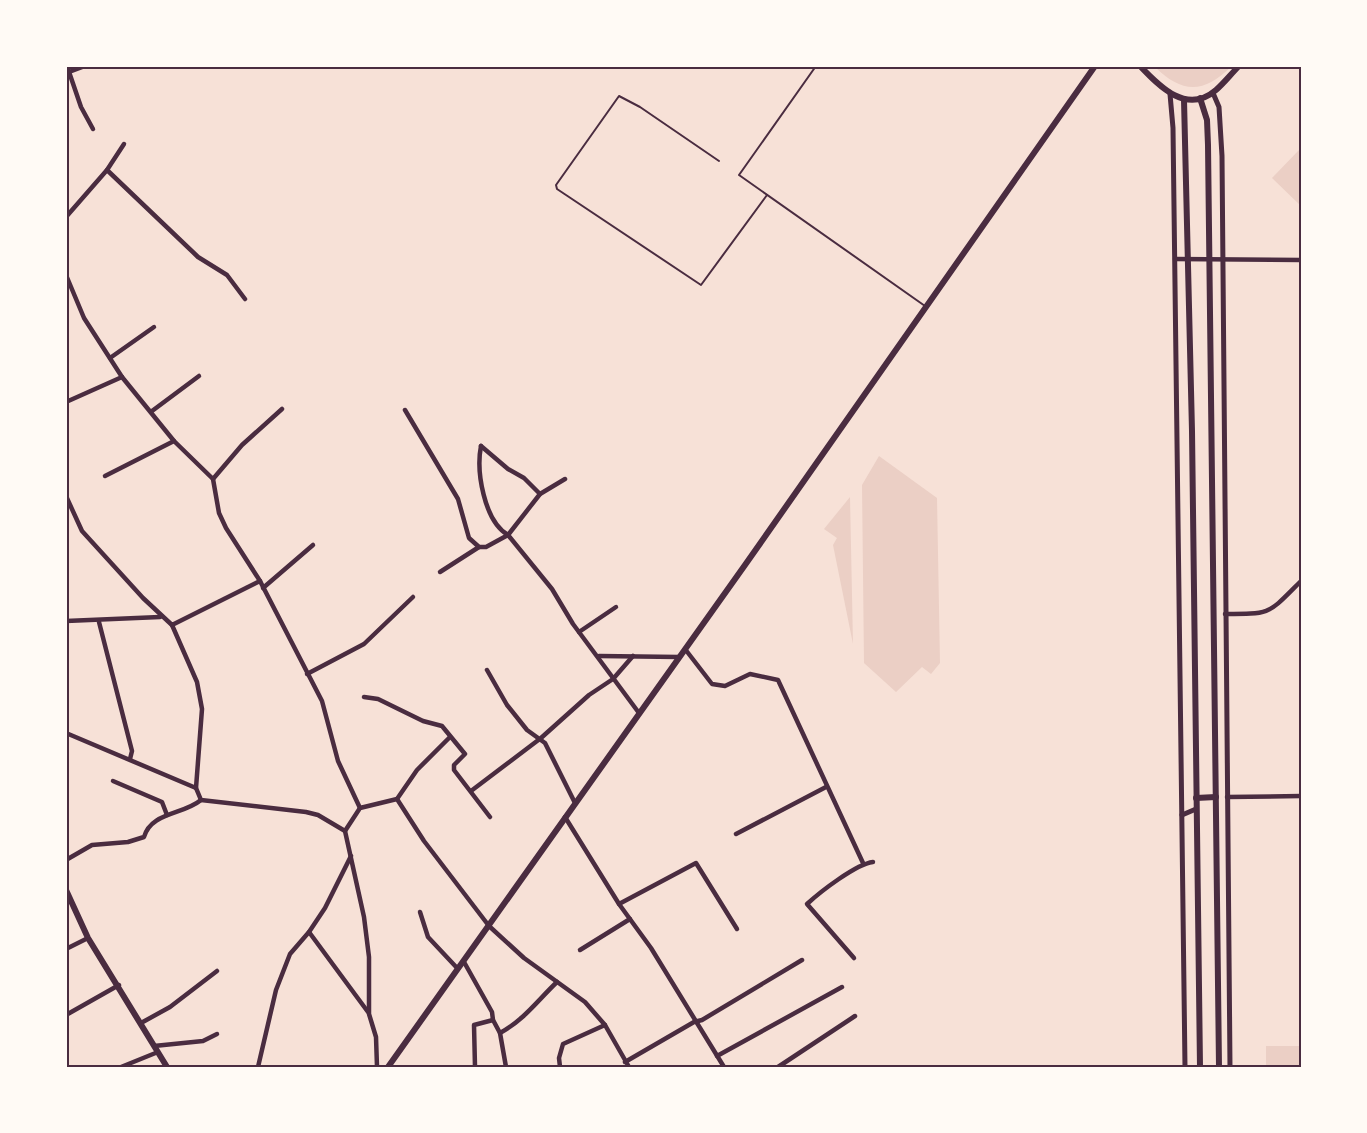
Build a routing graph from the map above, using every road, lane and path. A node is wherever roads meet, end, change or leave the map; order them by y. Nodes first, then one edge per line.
1 (67, 66) edge
2 (85, 66) edge
3 (816, 66) edge
4 (1101, 66) edge
5 (1140, 66) edge
6 (1239, 66) edge
7 (1093, 68) edge
8 (69, 72) junction
9 (74, 86) junction
10 (66, 90) edge
11 (1213, 93) junction
12 (1170, 94) junction
13 (1200, 98) junction
14 (1184, 100) junction
15 (93, 129) dead end
16 (124, 144) dead end
17 (719, 161) dead end
18 (107, 170) junction
19 (767, 195) junction
20 (66, 217) edge
21 (1175, 259) junction
22 (1189, 259) junction
23 (1209, 259) junction
24 (1222, 259) junction
25 (1301, 260) edge
26 (66, 275) edge
27 (245, 299) dead end
28 (924, 306) junction
29 (154, 327) dead end
30 (110, 358) junction
31 (199, 376) dead end
32 (122, 377) junction
33 (66, 402) edge
34 (282, 409) dead end
35 (405, 410) dead end
36 (152, 411) junction
37 (174, 441) junction
38 (105, 476) dead end
39 (213, 479) junction
40 (566, 479) dead end
41 (540, 494) junction
42 (66, 496) edge
43 (508, 535) junction
44 (313, 545) dead end
45 (479, 547) junction
46 (440, 572) dead end
47 (260, 581) junction
48 (1301, 581) edge
49 (263, 588) junction
50 (413, 597) dead end
51 (616, 607) dead end
52 (1225, 614) junction
53 (160, 616) junction
54 (66, 621) edge
55 (99, 622) junction
56 (172, 626) junction
57 (579, 632) junction
58 (685, 649) junction
59 (599, 656) junction
60 (633, 656) junction
61 (679, 657) junction
62 (487, 670) dead end
63 (307, 674) junction
64 (613, 679) junction
65 (364, 698) dead end
66 (639, 713) junction
67 (66, 733) edge
68 (450, 736) junction
69 (541, 738) junction
70 (130, 759) junction
71 (112, 781) dead end
72 (826, 787) junction
73 (196, 788) junction
74 (471, 791) junction
75 (1216, 796) junction
76 (1301, 796) edge
77 (1227, 797) junction
78 (1196, 798) junction
79 (397, 799) junction
80 (201, 800) junction
81 (575, 803) junction
82 (360, 808) junction
83 (1196, 809) junction
84 (168, 815) junction
85 (1182, 815) junction
86 (490, 817) dead end
87 (566, 817) junction
88 (345, 831) junction
89 (736, 834) dead end
90 (351, 856) junction
91 (66, 860) edge
92 (873, 862) dead end
93 (863, 864) junction
94 (66, 890) edge
95 (619, 904) junction
96 (420, 912) dead end
97 (630, 919) junction
98 (489, 926) junction
99 (737, 929) dead end
100 (309, 932) junction
101 (88, 938) junction
102 (66, 949) edge
103 (580, 950) dead end
104 (854, 958) dead end
105 (802, 960) dead end
106 (464, 962) junction
107 (458, 969) junction
108 (217, 971) dead end
109 (557, 982) junction
110 (119, 986) junction
111 (842, 987) dead end
112 (369, 1014) junction
113 (66, 1015) edge
114 (855, 1016) dead end
115 (493, 1020) junction
116 (694, 1022) junction
117 (141, 1023) junction
118 (605, 1025) junction
119 (500, 1033) junction
120 (217, 1034) dead end
121 (156, 1049) junction
122 (717, 1056) junction
123 (626, 1062) junction
124 (121, 1067) edge
125 (167, 1067) edge
126 (258, 1067) edge
127 (377, 1067) edge
128 (388, 1067) edge
129 (475, 1067) edge
130 (506, 1067) edge
131 (560, 1067) edge
132 (629, 1067) edge
133 (724, 1067) edge
134 (778, 1067) edge
135 (1185, 1067) edge
136 (1200, 1067) edge
137 (1220, 1067) edge
138 (1230, 1067) edge

1 - 8 street
2 - 8 street
3 - 19 lane
4 - 7 main road
5 - 12 main road
6 - 11 main road
7 - 28 main road
8 - 9 street
9 - 10 street
9 - 15 street
11 - 13 main road
11 - 24 street
12 - 14 main road
12 - 21 street
13 - 14 main road
13 - 23 main road
14 - 22 main road
16 - 18 street
17 - 19 lane
18 - 20 street
18 - 27 street
19 - 28 lane
21 - 22 street
21 - 85 street
22 - 23 street
22 - 78 main road
23 - 24 street
23 - 75 main road
24 - 25 street
24 - 52 street
26 - 30 street
28 - 58 main road
29 - 30 street
30 - 32 street
31 - 36 street
32 - 33 street
32 - 36 street
34 - 39 street
35 - 45 street
36 - 37 street
37 - 38 street
37 - 39 street
39 - 47 street
40 - 41 street
41 - 43 street
41 - 43 street
42 - 53 street
43 - 45 street
43 - 57 street
44 - 49 street
45 - 46 street
47 - 49 street
47 - 56 street
48 - 52 street
49 - 63 street
50 - 63 street
51 - 57 street
52 - 77 street
53 - 55 street
53 - 56 street
54 - 55 street
55 - 70 street
56 - 73 street
57 - 59 street
58 - 61 main road
58 - 72 street
59 - 60 street
59 - 64 street
60 - 61 street
60 - 64 street
61 - 66 main road
62 - 69 street
63 - 82 street
64 - 66 street
64 - 69 street
65 - 68 street
66 - 81 main road
67 - 70 street
68 - 74 street
68 - 79 street
69 - 74 street
69 - 81 street
70 - 73 street
71 - 84 street
72 - 89 street
72 - 93 street
73 - 80 street
74 - 86 street
75 - 78 main road
75 - 137 main road
76 - 77 street
77 - 138 street
78 - 83 main road
79 - 82 street
79 - 98 street
80 - 84 street
80 - 88 street
81 - 87 main road
82 - 88 street
83 - 85 street
83 - 136 main road
84 - 91 street
85 - 135 street
87 - 95 street
87 - 98 main road
88 - 90 street
90 - 100 street
90 - 112 street
92 - 93 street
93 - 104 street
94 - 101 main road
95 - 97 street
95 - 99 street
96 - 107 street
97 - 103 street
97 - 116 street
98 - 106 main road
98 - 109 street
100 - 112 street
100 - 126 street
101 - 102 street
101 - 110 main road
105 - 116 street
106 - 107 main road
106 - 115 street
107 - 128 main road
108 - 117 street
109 - 118 street
109 - 119 street
110 - 113 street
110 - 117 main road
111 - 122 street
112 - 127 street
114 - 134 street
115 - 119 street
115 - 129 street
116 - 122 street
116 - 123 street
117 - 121 main road
118 - 123 street
118 - 131 street
119 - 130 street
120 - 121 street
121 - 124 street
121 - 125 main road
122 - 133 street
123 - 132 street

